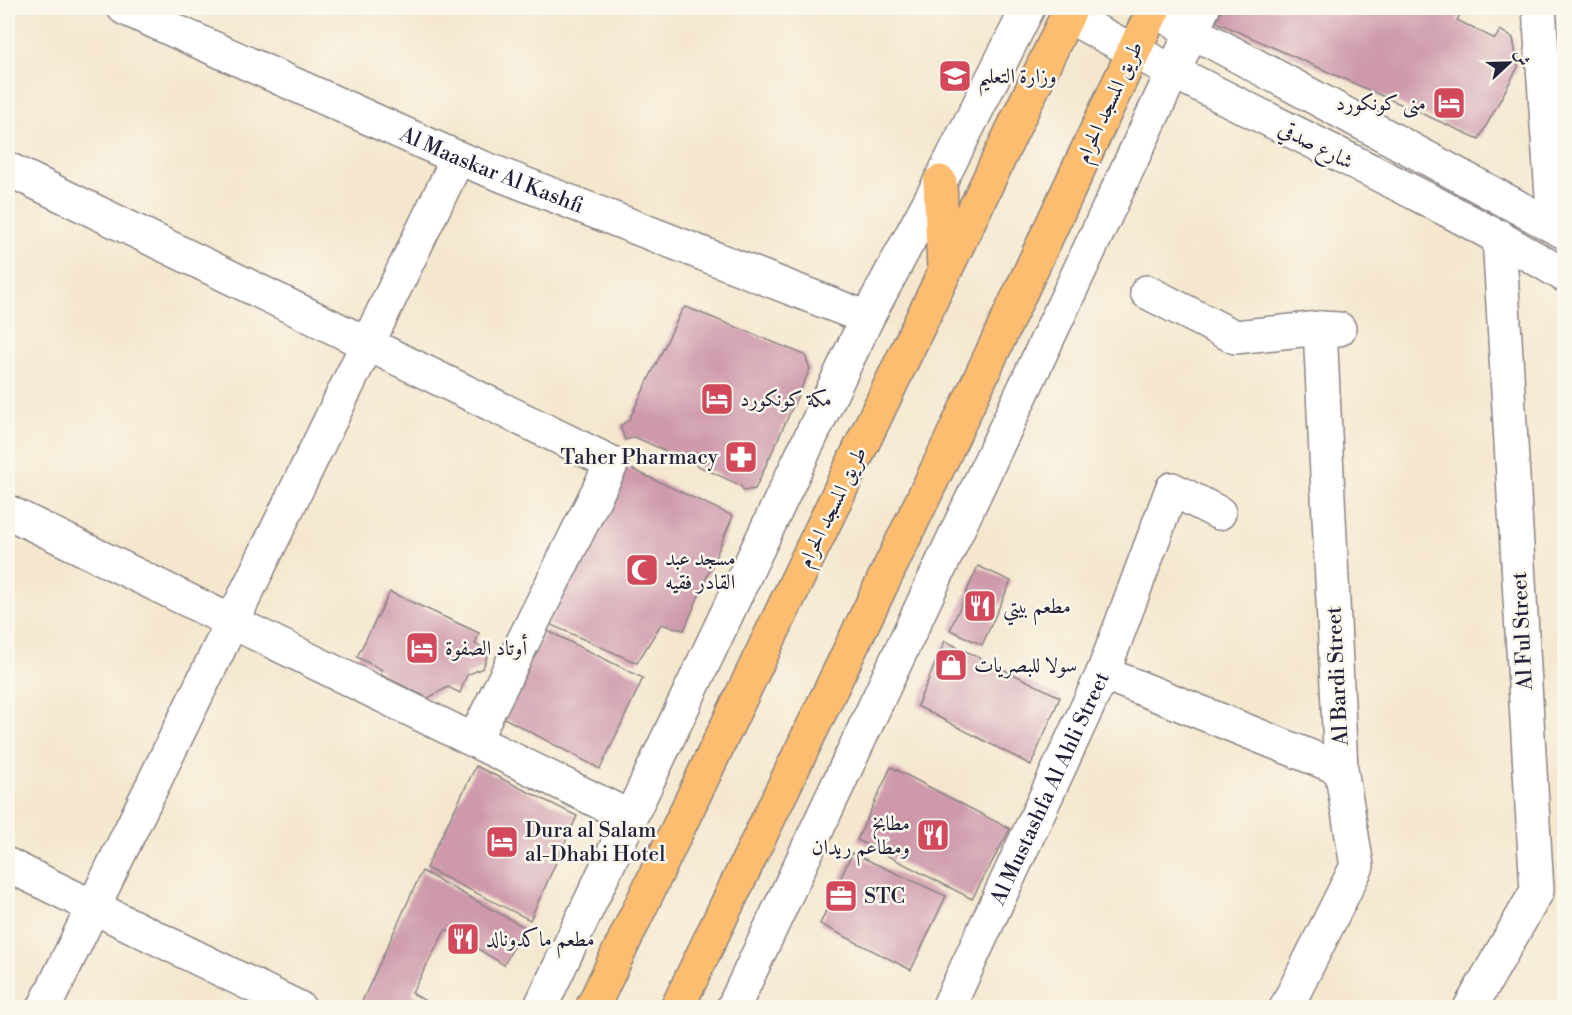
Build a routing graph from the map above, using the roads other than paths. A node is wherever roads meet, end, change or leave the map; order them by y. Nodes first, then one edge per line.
1 (124, 8) edge
2 (1028, 8) edge
3 (1152, 8) edge
4 (1539, 8) edge
5 (1070, 12) edge
6 (1197, 19) edge
7 (1133, 52) junction
8 (1173, 73) junction
9 (458, 158) junction
10 (8, 169) edge
11 (940, 182) junction
12 (1559, 229) edge
13 (1499, 236) junction
14 (944, 273) junction
15 (1564, 275) edge
16 (1147, 292) dead end
17 (867, 318) junction
18 (367, 344) junction
19 (945, 453) junction
20 (985, 472) junction
21 (8, 512) edge
22 (1219, 513) dead end
23 (232, 621) junction
24 (1103, 673) junction
25 (474, 740) junction
26 (1341, 769) junction
27 (630, 817) junction
28 (8, 865) edge
29 (93, 907) junction
30 (44, 1008) edge
31 (299, 1008) edge
32 (540, 1008) edge
33 (592, 1008) edge
34 (677, 1008) edge
35 (733, 1008) edge
36 (948, 1008) edge
37 (1286, 1008) edge
38 (1470, 1008) edge

1 - 9 street, Al Maaskar Al Kashfi
2 - 11 street
3 - 6 street, شارع صدقي
3 - 7 main road, طريق المسجد الحرام
4 - 12 street
5 - 7 street, شارع صدقي
5 - 14 main road, طريق المسجد الحرام
6 - 8 street
6 - 12 street, شارع صدقي
7 - 8 street, شارع صدقي
7 - 19 main road, طريق المسجد الحرام
8 - 13 street, شارع صدقي
8 - 20 street
9 - 17 street, Al Maaskar Al Kashfi
9 - 18 street
10 - 18 street
11 - 14 main road
11 - 17 street
13 - 15 street, شارع صدقي
13 - 38 street, Al Ful Street
14 - 33 main road, طريق المسجد الحرام
16 - 26 street, Al Bardi Street
17 - 27 street
18 - 23 street
18 - 25 street
19 - 20 street
19 - 34 main road, طريق المسجد الحرام
20 - 35 street
21 - 23 street
22 - 24 street
23 - 25 street
23 - 29 street
24 - 26 street, Al Mustashfa Al Ahli Street
24 - 36 street, Al Mustashfa Al Ahli Street
25 - 27 street
26 - 37 street, Al Bardi Street
27 - 32 street
28 - 29 street
29 - 30 street
29 - 31 street

